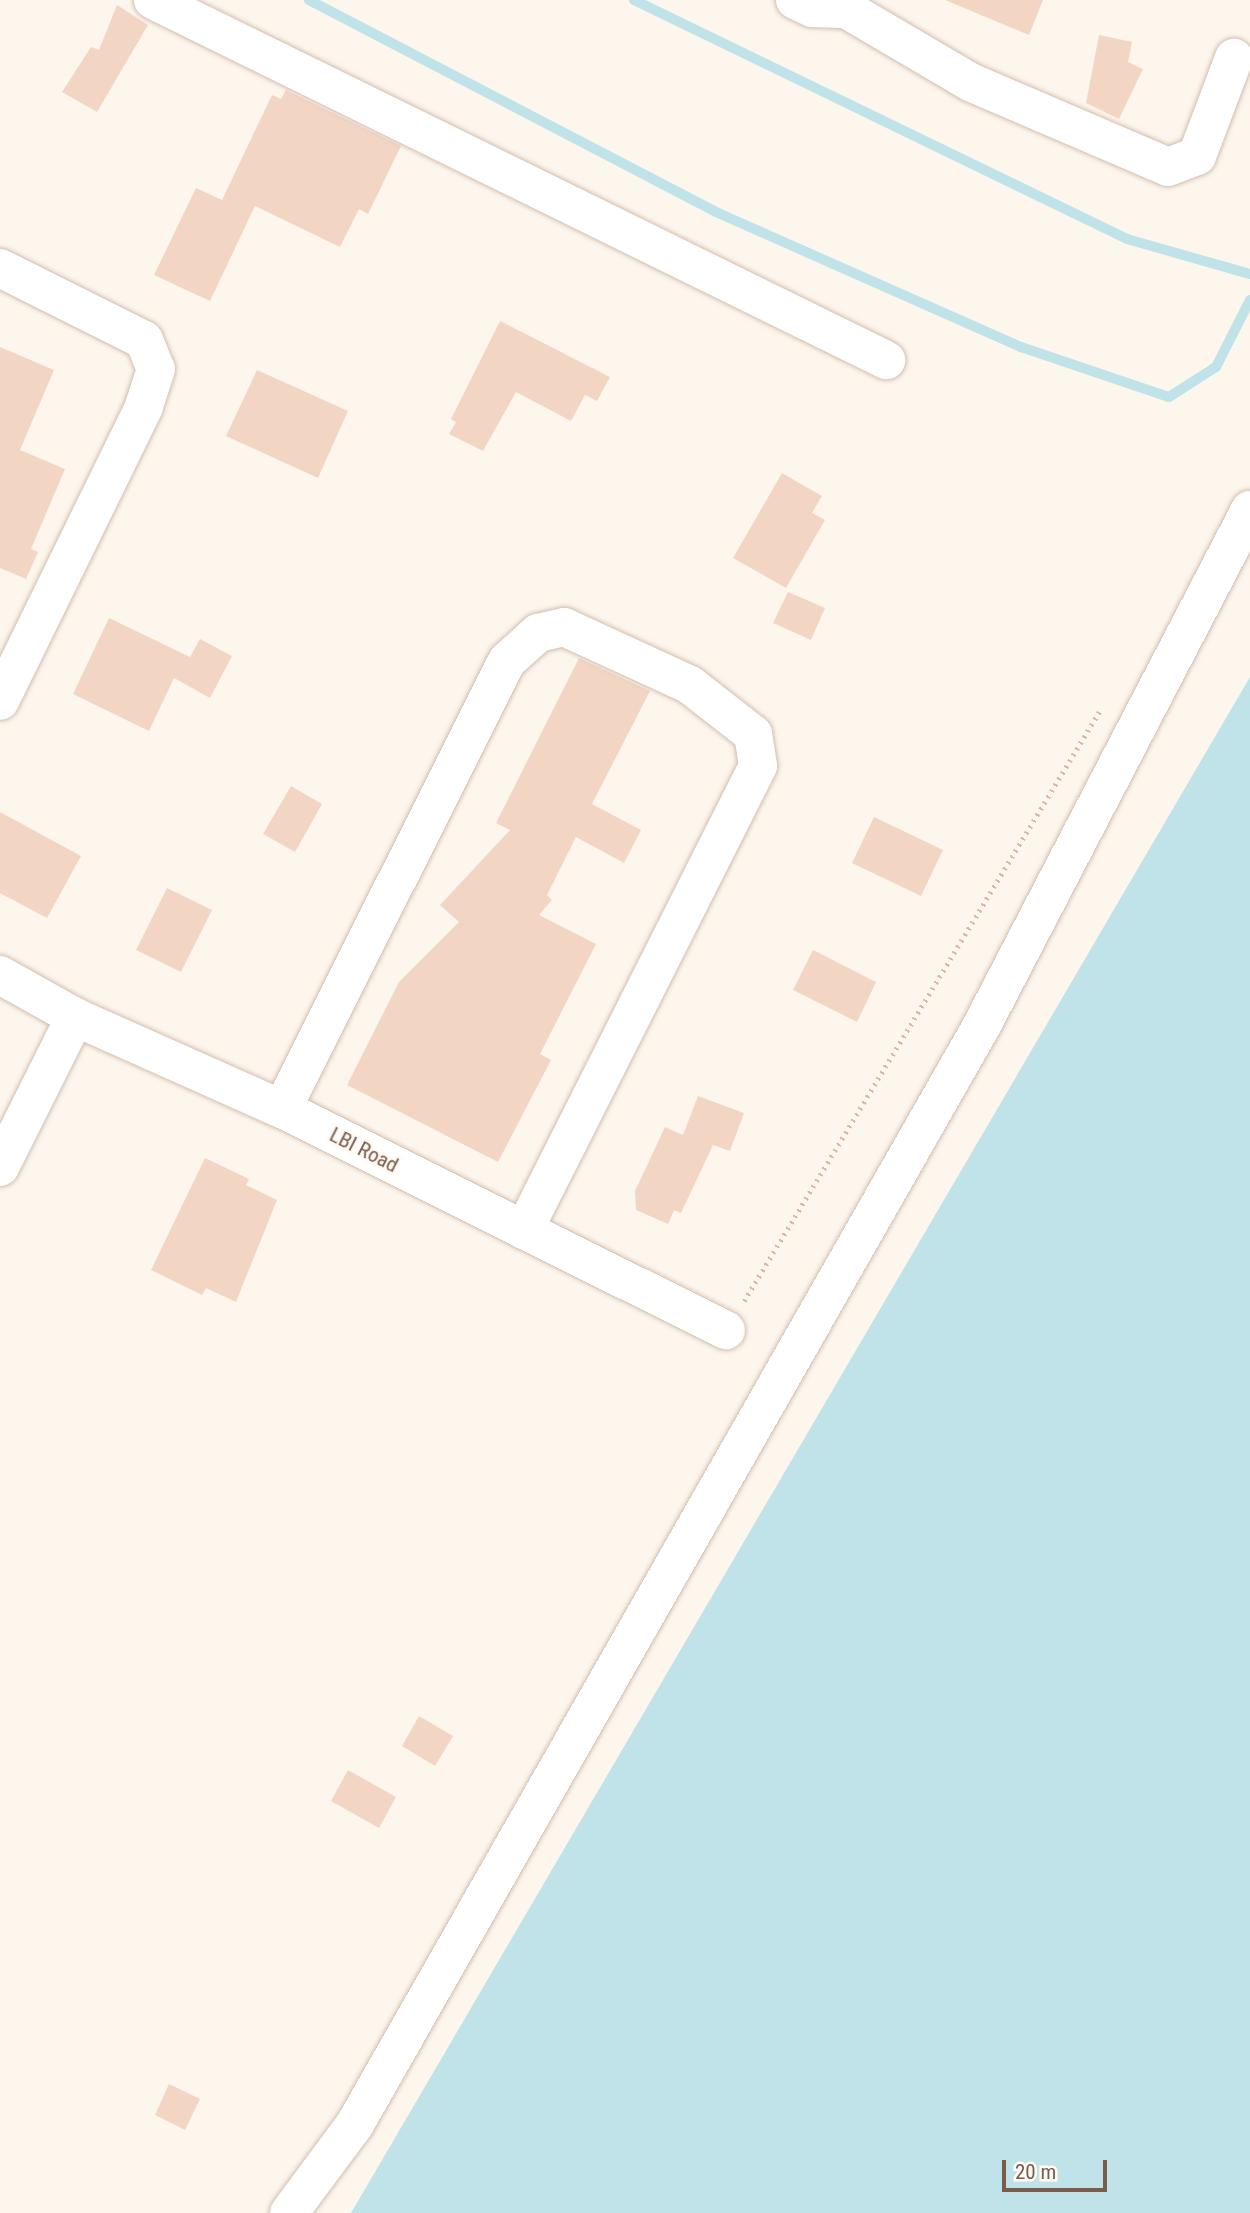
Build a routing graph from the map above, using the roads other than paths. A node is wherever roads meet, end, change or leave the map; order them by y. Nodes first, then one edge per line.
1 (153, 0) edge
2 (795, 0) edge
3 (852, 5) edge
4 (1234, 58) dead end
5 (0, 268) edge
6 (886, 359) dead end
7 (1250, 510) edge
8 (0, 701) edge
9 (0, 975) edge
10 (75, 1017) junction
11 (282, 1109) junction
12 (0, 1167) edge
13 (524, 1230) junction
14 (726, 1330) road end
15 (289, 2213) edge

1 - 6 street
2 - 3 street
3 - 4 street
5 - 8 street
7 - 15 street
9 - 10 street, LBI Road
10 - 11 street, LBI Road
10 - 12 street
11 - 13 street, LBI Road
11 - 13 street
13 - 14 street, LBI Road

